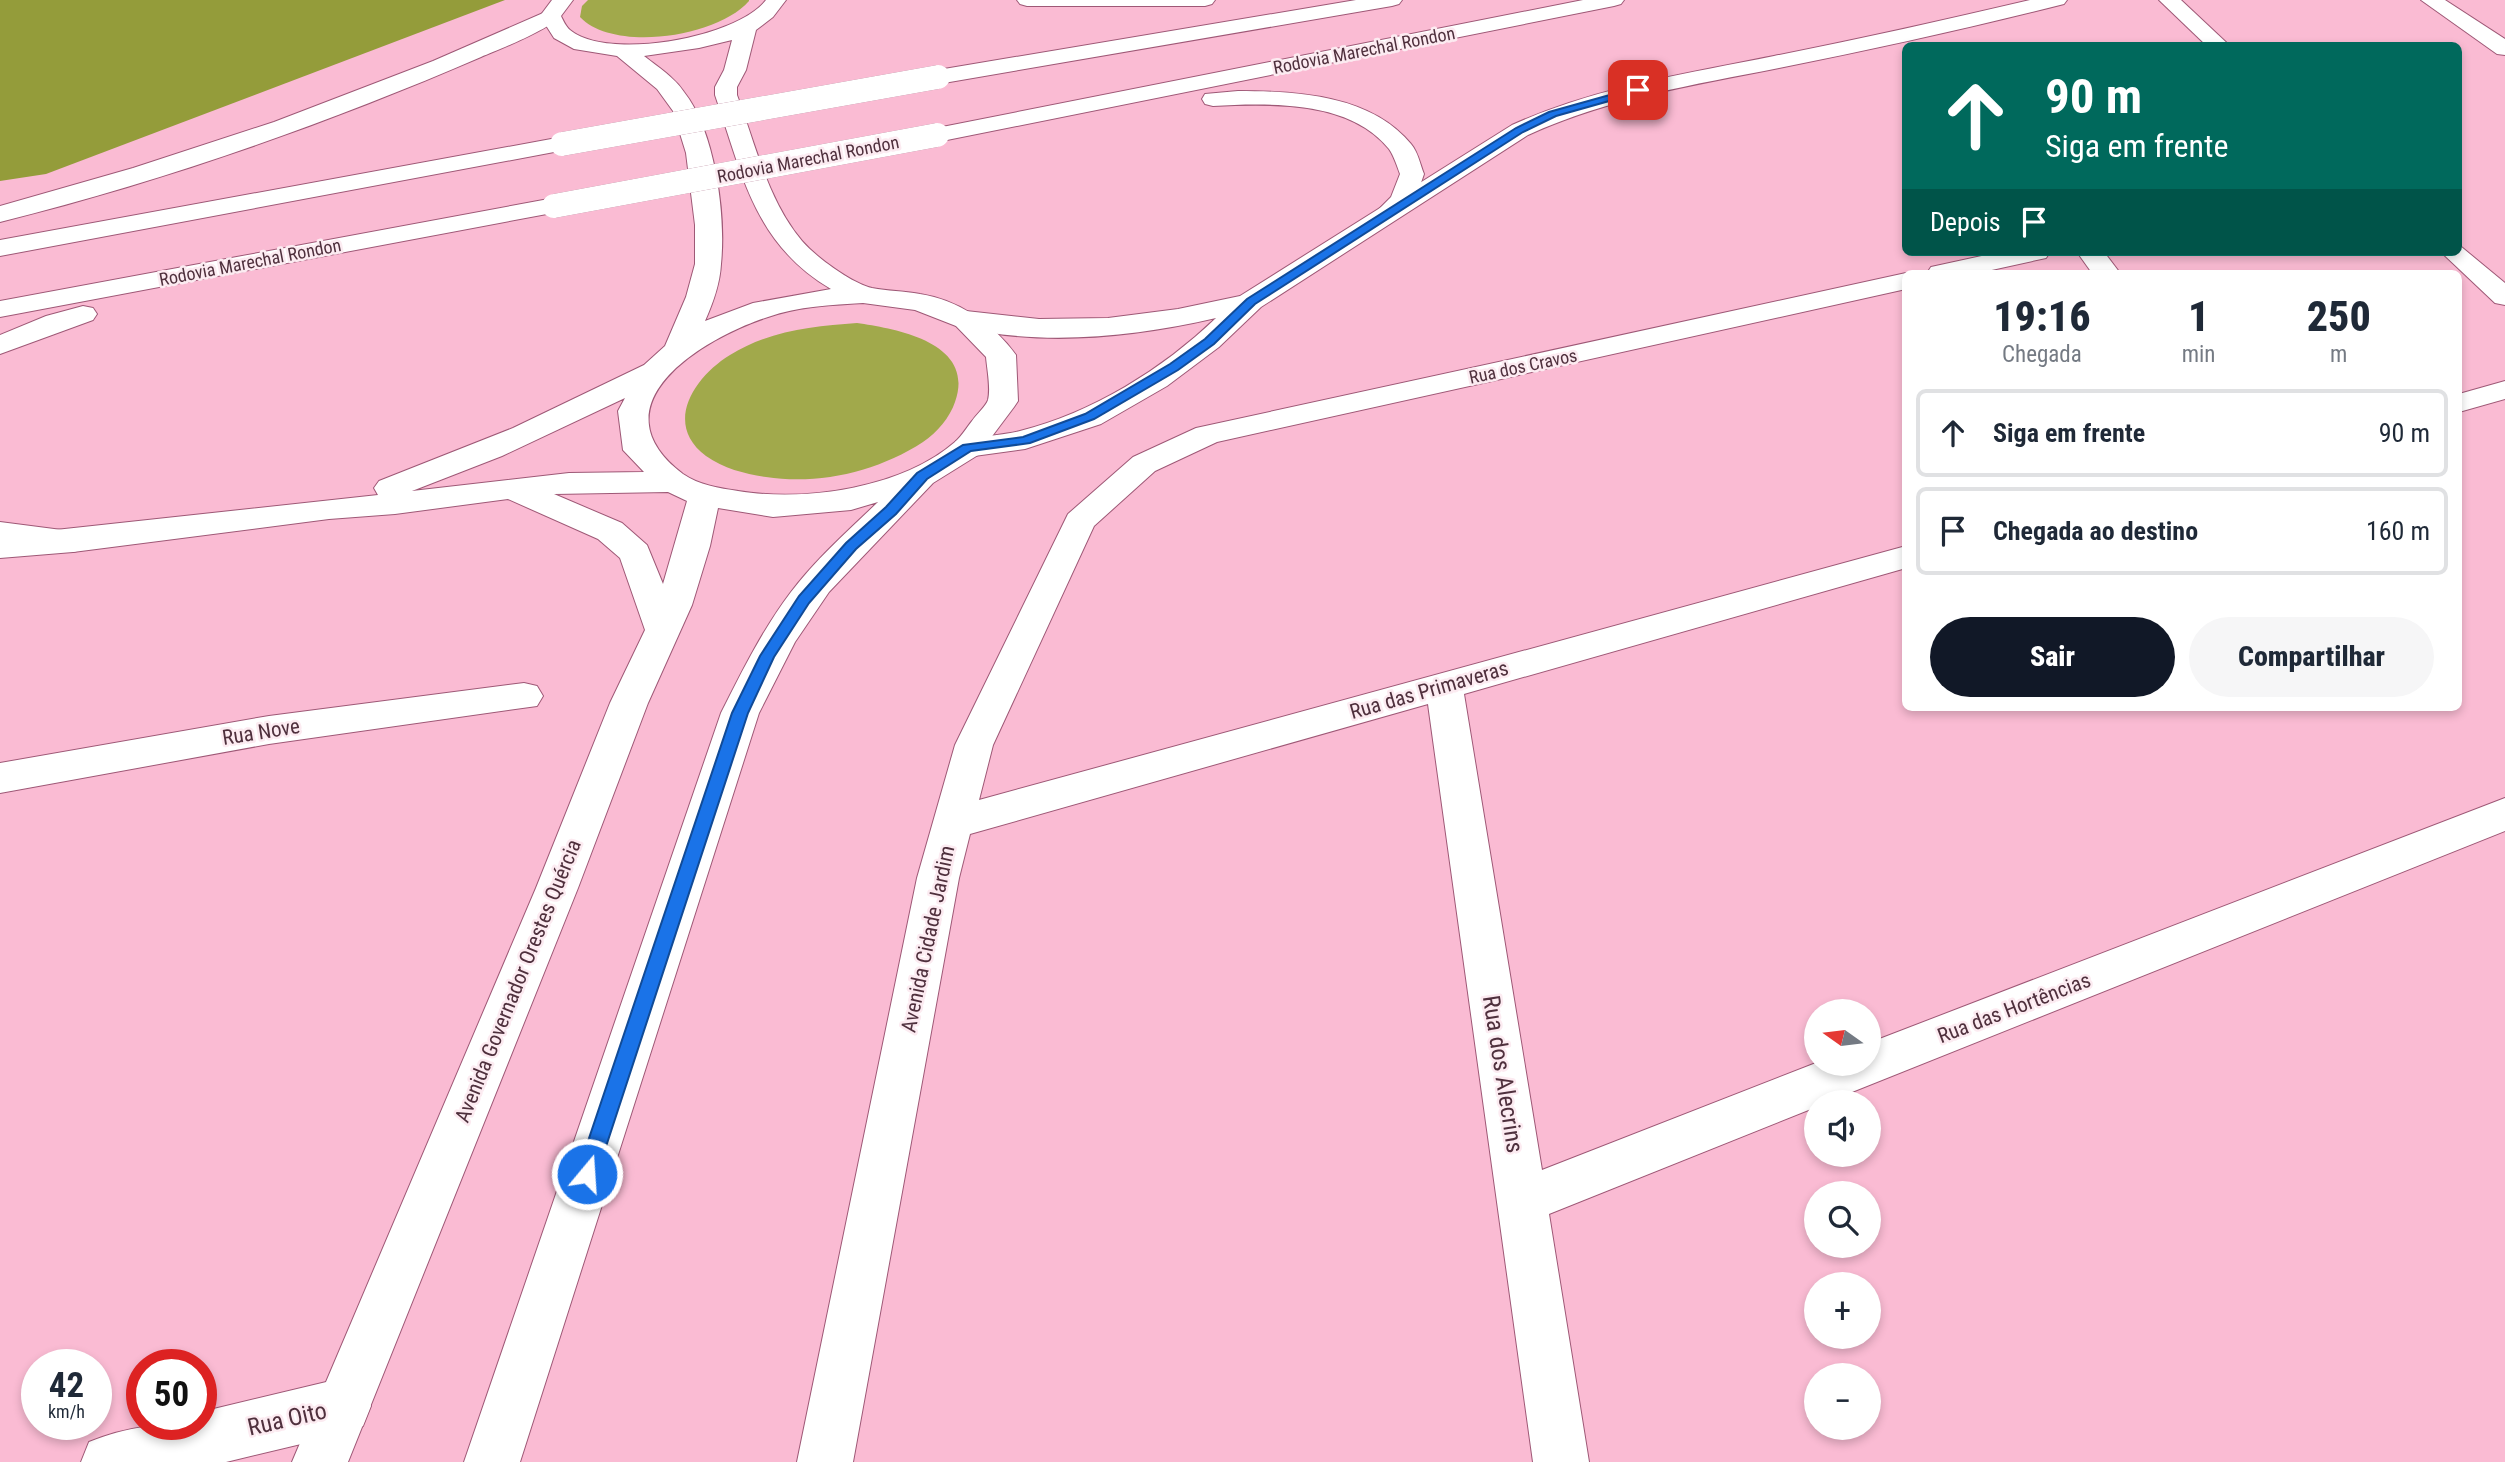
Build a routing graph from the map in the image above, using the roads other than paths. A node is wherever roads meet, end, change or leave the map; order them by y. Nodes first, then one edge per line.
1 (776, 0) edge
2 (1027, 0) edge
3 (1205, 0) edge
4 (1392, 0) edge
5 (1614, 0) edge
6 (2057, 0) edge
7 (2169, 0) edge
8 (2431, 0) edge
9 (557, 8) edge
10 (746, 27) junction
11 (1907, 41) edge
12 (2216, 42) edge
13 (623, 50) junction
14 (2505, 50) edge
15 (937, 135) junction
16 (1389, 212) junction
17 (0, 214) edge
18 (457, 224) junction
19 (0, 248) edge
20 (2018, 256) edge
21 (2093, 256) edge
22 (2459, 256) edge
23 (1955, 270) edge
24 (2104, 270) edge
25 (1902, 282) edge
26 (863, 295) junction
27 (2505, 297) edge
28 (1251, 301) junction
29 (0, 309) edge
30 (966, 320) junction
31 (0, 345) edge
32 (678, 350) junction
33 (654, 371) junction
34 (2505, 390) edge
35 (2462, 402) edge
36 (967, 448) junction
37 (1144, 464) joint
38 (922, 476) junction
39 (511, 488) junction
40 (689, 489) junction
41 (329, 509) junction
42 (0, 533) edge
43 (73, 541) junction
44 (0, 547) edge
45 (1902, 558) edge
46 (663, 631) junction
47 (1444, 686) junction
48 (524, 696) dead end
49 (0, 778) edge
50 (2505, 814) edge
51 (953, 823) junction
52 (1522, 1201) junction
53 (342, 1406) junction
54 (108, 1462) edge
55 (320, 1462) edge
56 (492, 1462) edge
57 (825, 1462) edge
58 (1561, 1462) edge

1 - 10 main road
2 - 3 main road
4 - 19 main road, bridge
5 - 15 main road, Rodovia Marechal Rondon
6 - 11 main road
7 - 12 main road
8 - 14 main road
9 - 13 main road
9 - 17 main road
10 - 13 main road
10 - 26 main road
11 - 16 main road
13 - 32 main road
15 - 16 main road
15 - 18 main road, Rodovia Marechal Rondon, bridge
16 - 28 main road
18 - 29 main road, Rodovia Marechal Rondon
18 - 31 main road
20 - 23 main road
21 - 24 main road
22 - 27 main road
25 - 37 main road, Rua dos Cravos
26 - 30 main road
26 - 32 main road
28 - 30 main road
28 - 36 main road
30 - 36 main road
32 - 33 main road
33 - 40 main road
33 - 41 main road
34 - 35 main road
36 - 38 main road
37 - 51 main road, Avenida Cidade Jardim
38 - 40 main road
38 - 56 main road
39 - 40 main road
39 - 41 main road
39 - 46 main road
40 - 46 main road, Avenida Governador Orestes Quércia
41 - 43 main road
42 - 43 main road
43 - 44 main road
45 - 47 main road, Rua das Primaveras
46 - 53 main road, Avenida Governador Orestes Quércia
47 - 51 main road, Rua das Primaveras
47 - 52 main road, Rua dos Alecrins
48 - 49 main road, Rua Nove
50 - 52 main road, Rua das Hortências
51 - 57 main road, Avenida Cidade Jardim
52 - 58 main road, Rua dos Alecrins
53 - 54 main road, Rua Oito
53 - 55 main road, Avenida Governador Orestes Quércia

